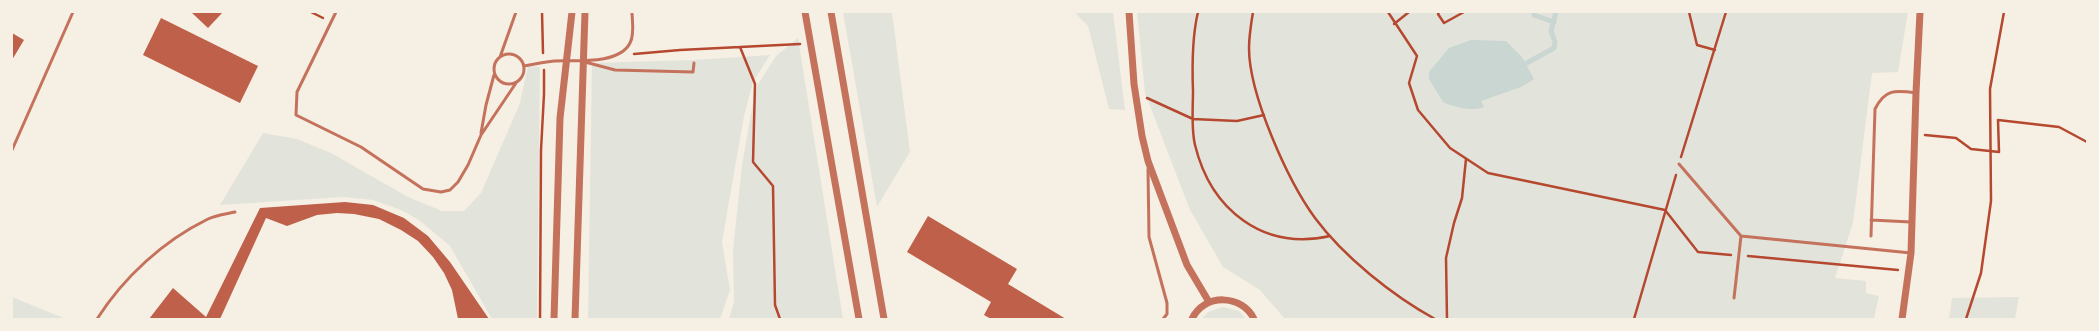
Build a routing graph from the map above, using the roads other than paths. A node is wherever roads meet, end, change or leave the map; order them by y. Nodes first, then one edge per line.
1 (73, 12) edge
2 (336, 12) edge
3 (516, 12) edge
4 (572, 12) edge
5 (585, 12) edge
6 (632, 12) edge
7 (805, 12) edge
8 (831, 12) edge
9 (1129, 12) edge
10 (1920, 12) edge
11 (500, 57) junction
12 (566, 61) junction
13 (584, 61) junction
14 (694, 63) dead end
15 (524, 66) junction
16 (494, 75) junction
17 (516, 83) junction
18 (1916, 93) junction
19 (481, 135) junction
20 (12, 150) edge
21 (1148, 162) junction
22 (1679, 164) road end
23 (235, 212) dead end
24 (1871, 220) junction
25 (1913, 222) junction
26 (1741, 236) junction
27 (1871, 236) dead end
28 (1911, 252) junction
29 (1734, 298) dead end
30 (1210, 302) junction
31 (97, 319) edge
32 (554, 319) edge
33 (575, 319) edge
34 (859, 319) edge
35 (884, 319) edge
36 (1163, 319) edge
37 (1192, 319) edge
38 (1254, 319) edge
39 (1902, 319) edge

1 - 20 lane
2 - 19 lane
3 - 11 lane
4 - 12 street
5 - 13 street
6 - 13 lane
7 - 34 street
8 - 35 street
9 - 21 street
10 - 18 street
11 - 15 lane
11 - 16 lane
12 - 13 lane
12 - 15 lane
12 - 32 street
13 - 14 lane
13 - 33 street
15 - 17 lane
16 - 17 lane
16 - 19 lane
17 - 19 lane
18 - 24 lane
18 - 25 street
21 - 30 street
21 - 36 lane
22 - 26 lane
23 - 31 lane
24 - 25 lane
24 - 27 lane
25 - 28 street
26 - 28 lane
26 - 29 lane
28 - 39 street
30 - 37 street
30 - 38 street

